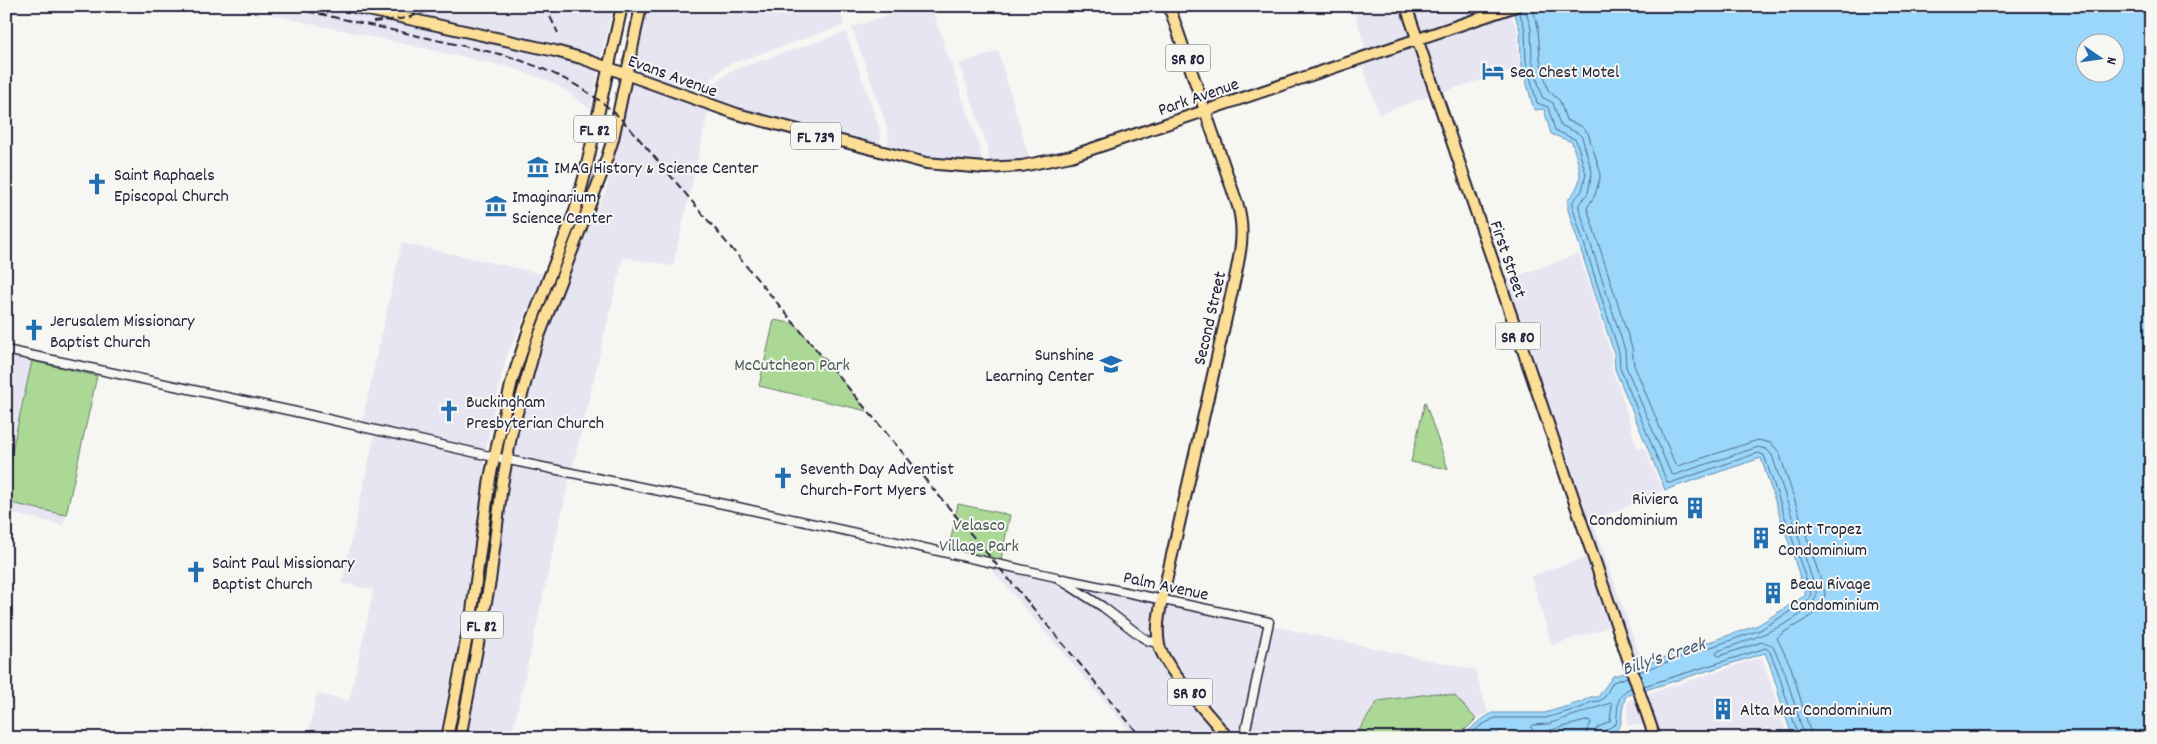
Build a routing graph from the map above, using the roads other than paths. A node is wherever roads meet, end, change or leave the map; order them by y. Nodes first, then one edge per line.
1 (350, 6) edge
2 (622, 6) edge
3 (641, 6) edge
4 (1169, 6) edge
5 (1406, 6) edge
6 (1516, 6) edge
7 (1417, 39) junction
8 (608, 69) junction
9 (626, 76) junction
10 (1206, 111) junction
11 (985, 168) joint
12 (6, 350) edge
13 (494, 457) junction
14 (507, 460) junction
15 (1056, 577) junction
16 (1162, 598) junction
17 (470, 619) junction
18 (1159, 643) junction
19 (477, 653) junction
20 (461, 664) junction
21 (465, 711) junction
22 (447, 738) edge
23 (460, 738) edge
24 (1228, 738) edge
25 (1244, 738) edge
26 (1655, 738) edge

1 - 8 main road, Evans Avenue / FL 739
2 - 8 main road, FL 82
3 - 9 main road, FL 82
4 - 10 main road, Second Street / SR 80
5 - 7 main road, First Street / SR 80
6 - 7 main road, Park Avenue
7 - 10 main road, Park Avenue
7 - 26 main road, First Street / SR 80
8 - 9 main road, Evans Avenue / FL 739
8 - 13 main road, FL 82
9 - 11 main road, Evans Avenue / FL 739
9 - 14 main road, FL 82
10 - 11 main road, Park Avenue / FL 739
10 - 16 main road, Second Street / SR 80
12 - 13 street, Palm Avenue
13 - 14 street, Palm Avenue
13 - 17 main road, FL 82
14 - 15 street, Palm Avenue
14 - 19 main road, FL 82
15 - 16 street, Palm Avenue
15 - 18 street
16 - 18 main road, Second Street / SR 80
16 - 25 street, Palm Avenue
17 - 19 main road
17 - 20 main road, FL 82
18 - 24 main road, SR 80
19 - 21 main road, FL 82
20 - 21 main road
20 - 22 main road, FL 82
21 - 23 main road, FL 82

